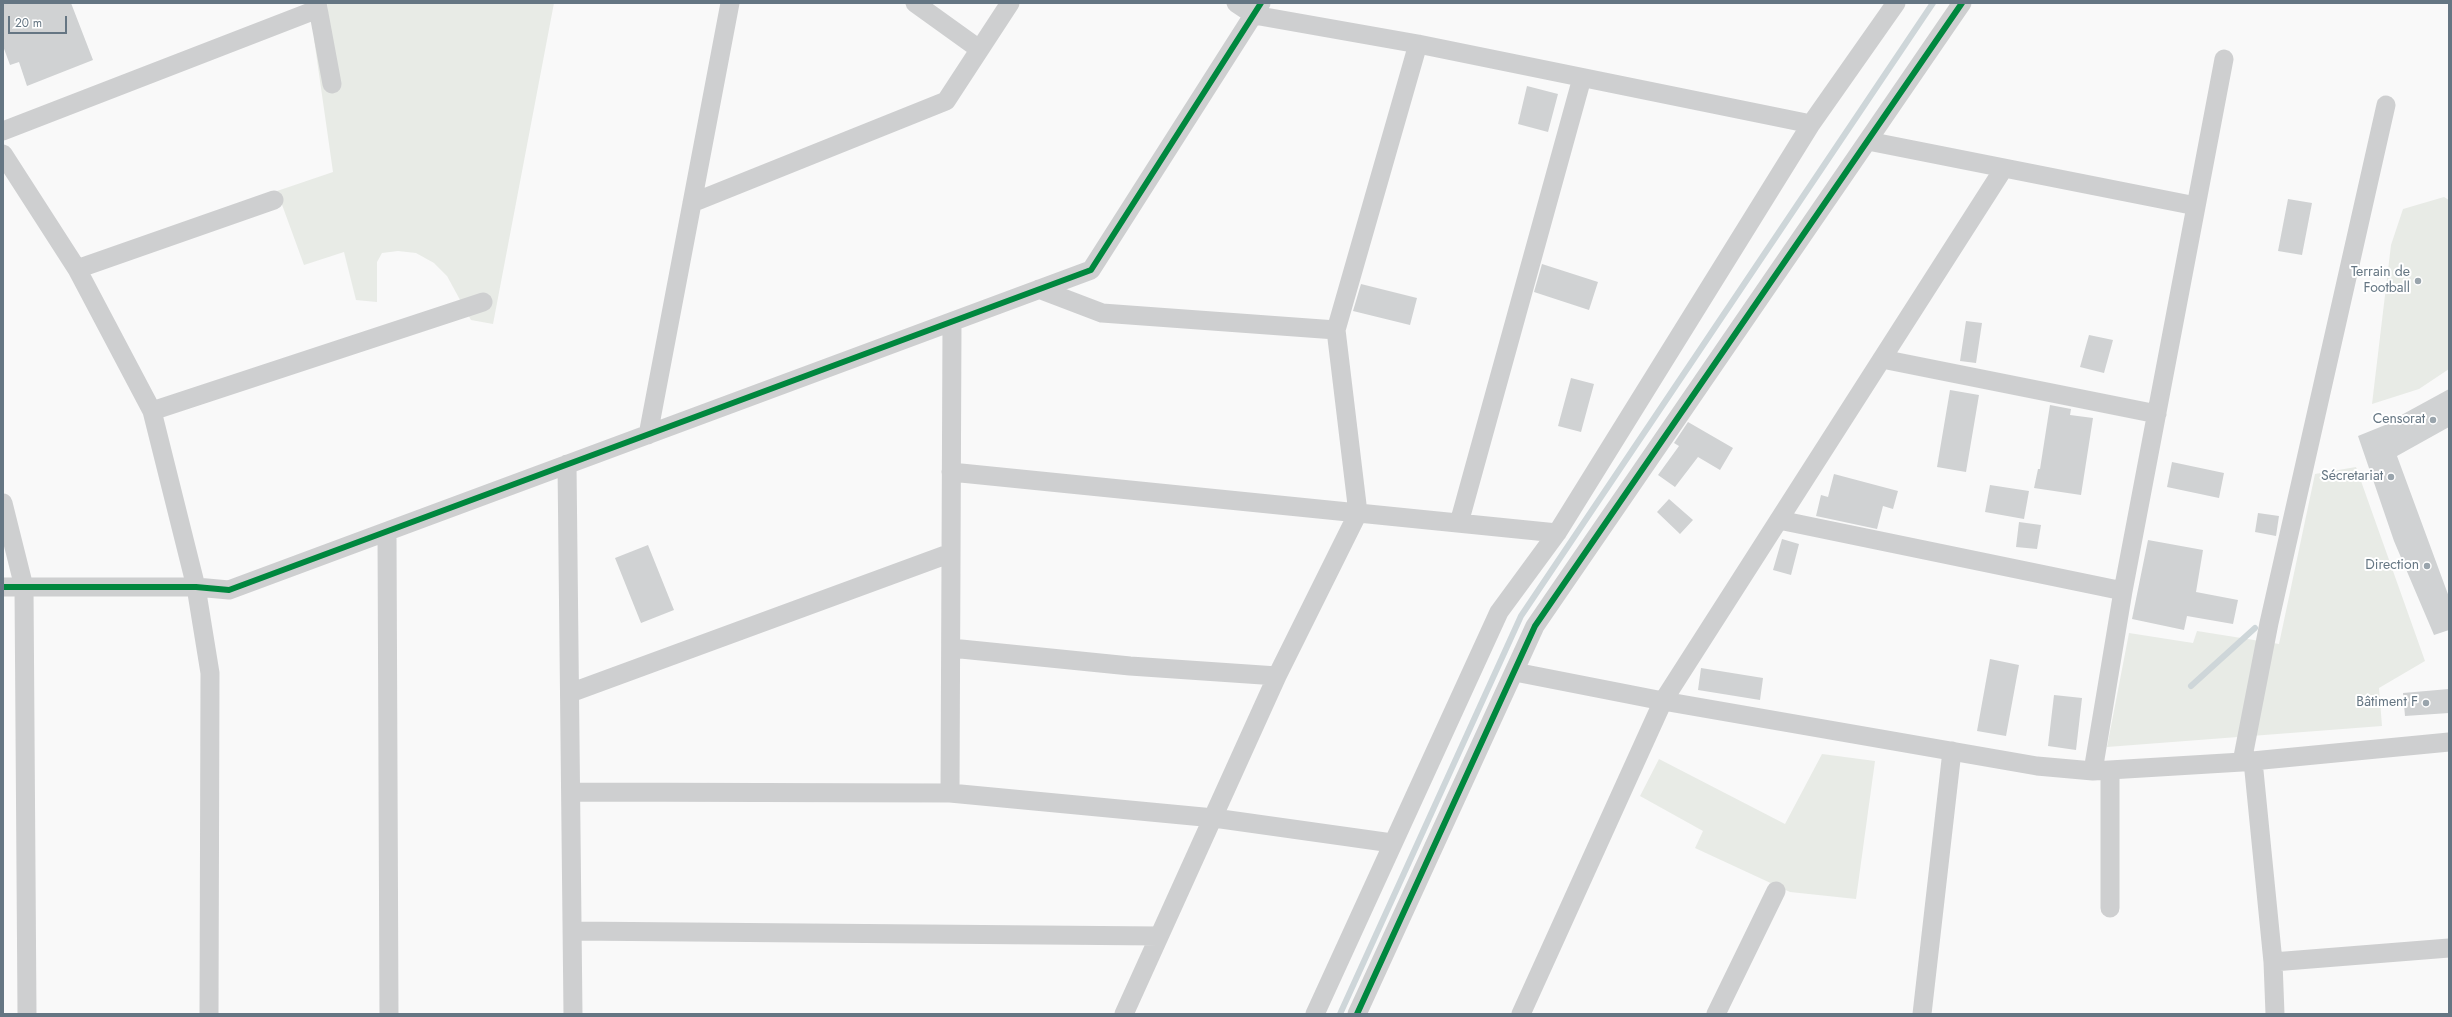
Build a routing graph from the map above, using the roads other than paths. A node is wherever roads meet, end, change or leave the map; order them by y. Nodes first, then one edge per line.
1 (730, 3) edge
2 (914, 3) edge
3 (1010, 3) edge
4 (1236, 3) edge
5 (1896, 3) edge
6 (1962, 3) edge
7 (318, 6) edge
8 (1257, 9) edge
9 (1418, 44) junction
10 (979, 50) junction
11 (2224, 59) dead end
12 (1582, 78) junction
13 (332, 84) dead end
14 (2386, 105) dead end
15 (1811, 124) junction
16 (3, 131) edge
17 (1868, 141) junction
18 (3, 154) edge
19 (2004, 168) junction
20 (274, 200) dead end
21 (692, 203) junction
22 (2196, 206) junction
23 (77, 269) junction
24 (1039, 289) junction
25 (483, 302) dead end
26 (952, 323) junction
27 (1336, 330) junction
28 (1882, 359) junction
29 (152, 411) junction
30 (2156, 414) junction
31 (648, 434) junction
32 (567, 464) junction
33 (951, 472) junction
34 (3, 503) edge
35 (1358, 513) junction
36 (1779, 520) junction
37 (1460, 524) junction
38 (387, 532) junction
39 (1557, 533) junction
40 (951, 553) junction
41 (3, 587) edge
42 (24, 587) junction
43 (196, 587) junction
44 (2123, 591) junction
45 (950, 648) junction
46 (1515, 672) junction
47 (1277, 676) junction
48 (570, 693) junction
49 (1664, 701) junction
50 (2449, 742) edge
51 (1952, 751) junction
52 (2248, 762) junction
53 (2101, 770) junction
54 (570, 792) junction
55 (950, 793) junction
56 (1214, 818) junction
57 (1392, 843) junction
58 (1776, 891) dead end
59 (2110, 908) dead end
60 (572, 931) junction
61 (1159, 936) junction
62 (2449, 948) edge
63 (2273, 962) junction
64 (27, 1014) edge
65 (209, 1014) edge
66 (389, 1014) edge
67 (573, 1014) edge
68 (1124, 1014) edge
69 (1316, 1014) edge
70 (1357, 1014) edge
71 (1521, 1014) edge
72 (1716, 1014) edge
73 (1922, 1014) edge
74 (2275, 1014) edge

1 - 21 street
2 - 10 street
3 - 10 street
4 - 8 street
5 - 15 street
6 - 17 street
7 - 13 street
7 - 16 street
8 - 9 street
8 - 24 street
9 - 12 street
9 - 27 street
10 - 21 street
11 - 22 street
12 - 15 street
12 - 37 street
14 - 52 street
15 - 39 street
17 - 19 street
17 - 46 street
18 - 23 street
19 - 22 street
19 - 28 street
20 - 23 street
21 - 31 street
22 - 30 street
23 - 29 street
24 - 26 street
24 - 27 street
25 - 29 street
26 - 31 street
26 - 33 street
27 - 35 street
28 - 30 street
28 - 36 street
29 - 43 street
30 - 44 street
31 - 32 street
32 - 38 street
32 - 48 street
33 - 35 street
33 - 40 street
34 - 42 street
35 - 37 street
35 - 47 street
36 - 44 street
36 - 49 street
37 - 39 street
38 - 43 street
38 - 66 street
39 - 57 street
40 - 45 street
40 - 48 street
41 - 42 street
42 - 43 street
42 - 64 street
43 - 65 street
44 - 53 street
45 - 47 street
45 - 55 street
46 - 49 street
46 - 70 street
47 - 56 street
48 - 54 street
49 - 51 street
49 - 71 street
50 - 52 street
51 - 53 street
51 - 73 street
52 - 53 street
52 - 63 street
53 - 59 street
54 - 55 street
54 - 60 street
55 - 56 street
56 - 57 street
56 - 61 street
57 - 69 street
58 - 72 street
60 - 61 street
60 - 67 street
61 - 68 street
62 - 63 street
63 - 74 street

